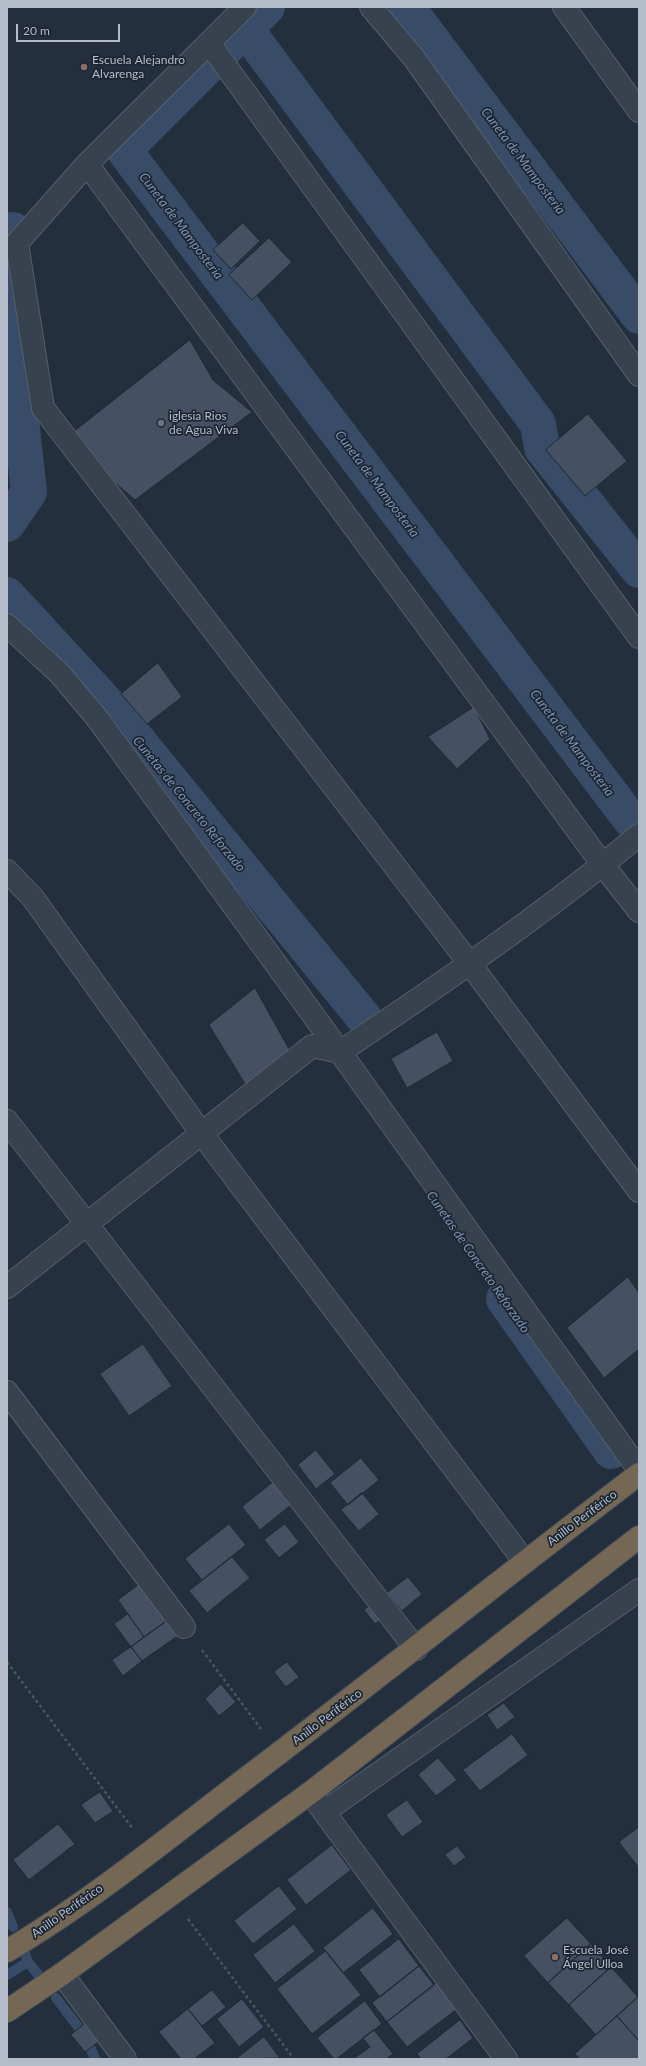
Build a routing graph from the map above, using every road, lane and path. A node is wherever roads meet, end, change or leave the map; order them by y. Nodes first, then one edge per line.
1 (245, 7) edge
2 (371, 7) edge
3 (564, 7) edge
4 (212, 46) junction
5 (639, 112) edge
6 (87, 164) junction
7 (639, 375) edge
8 (7, 625) edge
9 (639, 637) edge
10 (639, 835) edge
11 (603, 865) junction
12 (7, 871) edge
13 (639, 911) edge
14 (470, 964) junction
15 (340, 1052) junction
16 (7, 1121) edge
17 (202, 1134) junction
18 (639, 1191) edge
19 (88, 1224) junction
20 (7, 1287) edge
21 (7, 1392) edge
22 (639, 1470) edge
23 (639, 1474) edge
24 (639, 1537) edge
25 (525, 1562) junction
26 (639, 1590) edge
27 (184, 1627) joint
28 (416, 1649) junction
29 (7, 1662) edge
30 (280, 1753) junction
31 (310, 1793) junction
32 (324, 1812) junction
33 (150, 1852) junction
34 (170, 1894) junction
35 (7, 1951) edge
36 (62, 1974) junction
37 (7, 2011) edge
38 (125, 2059) edge
39 (294, 2059) edge
40 (506, 2059) edge

1 - 4 street
2 - 7 street
3 - 5 street
4 - 6 street
4 - 9 street
6 - 11 street
6 - 14 street
8 - 15 street
10 - 11 street
11 - 13 street
11 - 14 street
12 - 17 street
14 - 15 street
14 - 18 street
15 - 17 street
15 - 22 street
16 - 19 street
17 - 19 street
17 - 25 street
19 - 20 street
19 - 28 street
21 - 27 street
23 - 25 highway, Anillo Periférico
24 - 31 highway
25 - 28 highway, Anillo Periférico
26 - 32 street
27 - 30 path
28 - 30 highway, Anillo Periférico
29 - 33 path
30 - 33 highway, Anillo Periférico
31 - 32 street
31 - 34 highway
32 - 40 street
33 - 35 highway, Anillo Periférico
34 - 36 highway
34 - 39 path
36 - 37 highway
36 - 38 street

